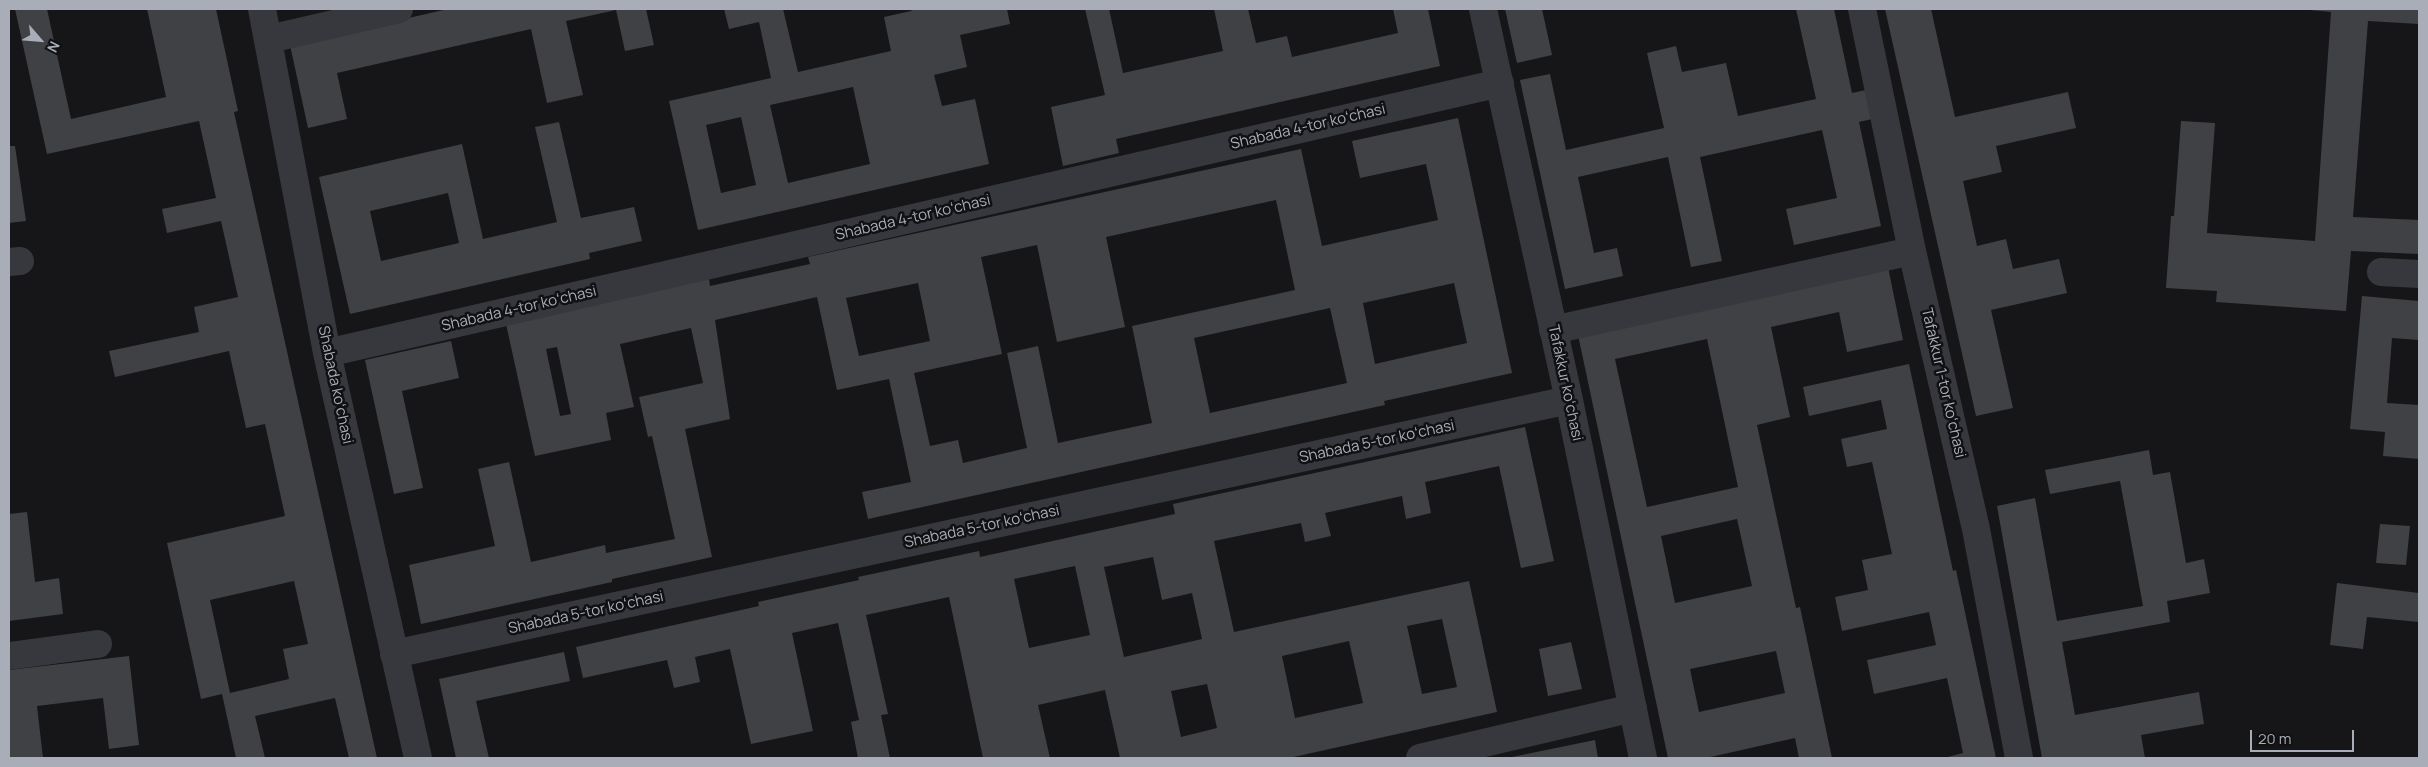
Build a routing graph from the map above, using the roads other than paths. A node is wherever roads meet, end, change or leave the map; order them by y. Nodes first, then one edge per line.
1 (262, 9) edge
2 (399, 9) edge
3 (1483, 9) edge
4 (1862, 9) edge
5 (269, 39) junction
6 (1500, 83) junction
7 (1912, 251) junction
8 (2380, 272) dead end
9 (2419, 274) edge
10 (1553, 330) junction
11 (327, 353) junction
12 (1569, 400) junction
13 (98, 644) dead end
14 (394, 654) junction
15 (9, 656) edge
16 (1633, 708) junction
17 (418, 758) edge
18 (1420, 758) edge
19 (1643, 758) edge
20 (2019, 758) edge

1 - 5 street, Shabada koʻchasi
2 - 5 street
3 - 6 street, Tafakkur koʻchasi
4 - 7 street, Tafakkur 1-tor koʻchasi
5 - 11 street, Shabada koʻchasi
6 - 10 street, Tafakkur koʻchasi
6 - 11 street, Shabada 4-tor koʻchasi
7 - 10 street
7 - 20 street, Tafakkur 1-tor koʻchasi
8 - 9 street
10 - 12 street, Tafakkur koʻchasi
11 - 14 street, Shabada koʻchasi
12 - 14 street, Shabada 5-tor koʻchasi
12 - 16 street, Tafakkur koʻchasi
13 - 15 street
14 - 17 street, Shabada koʻchasi
16 - 18 street
16 - 19 street, Tafakkur koʻchasi

